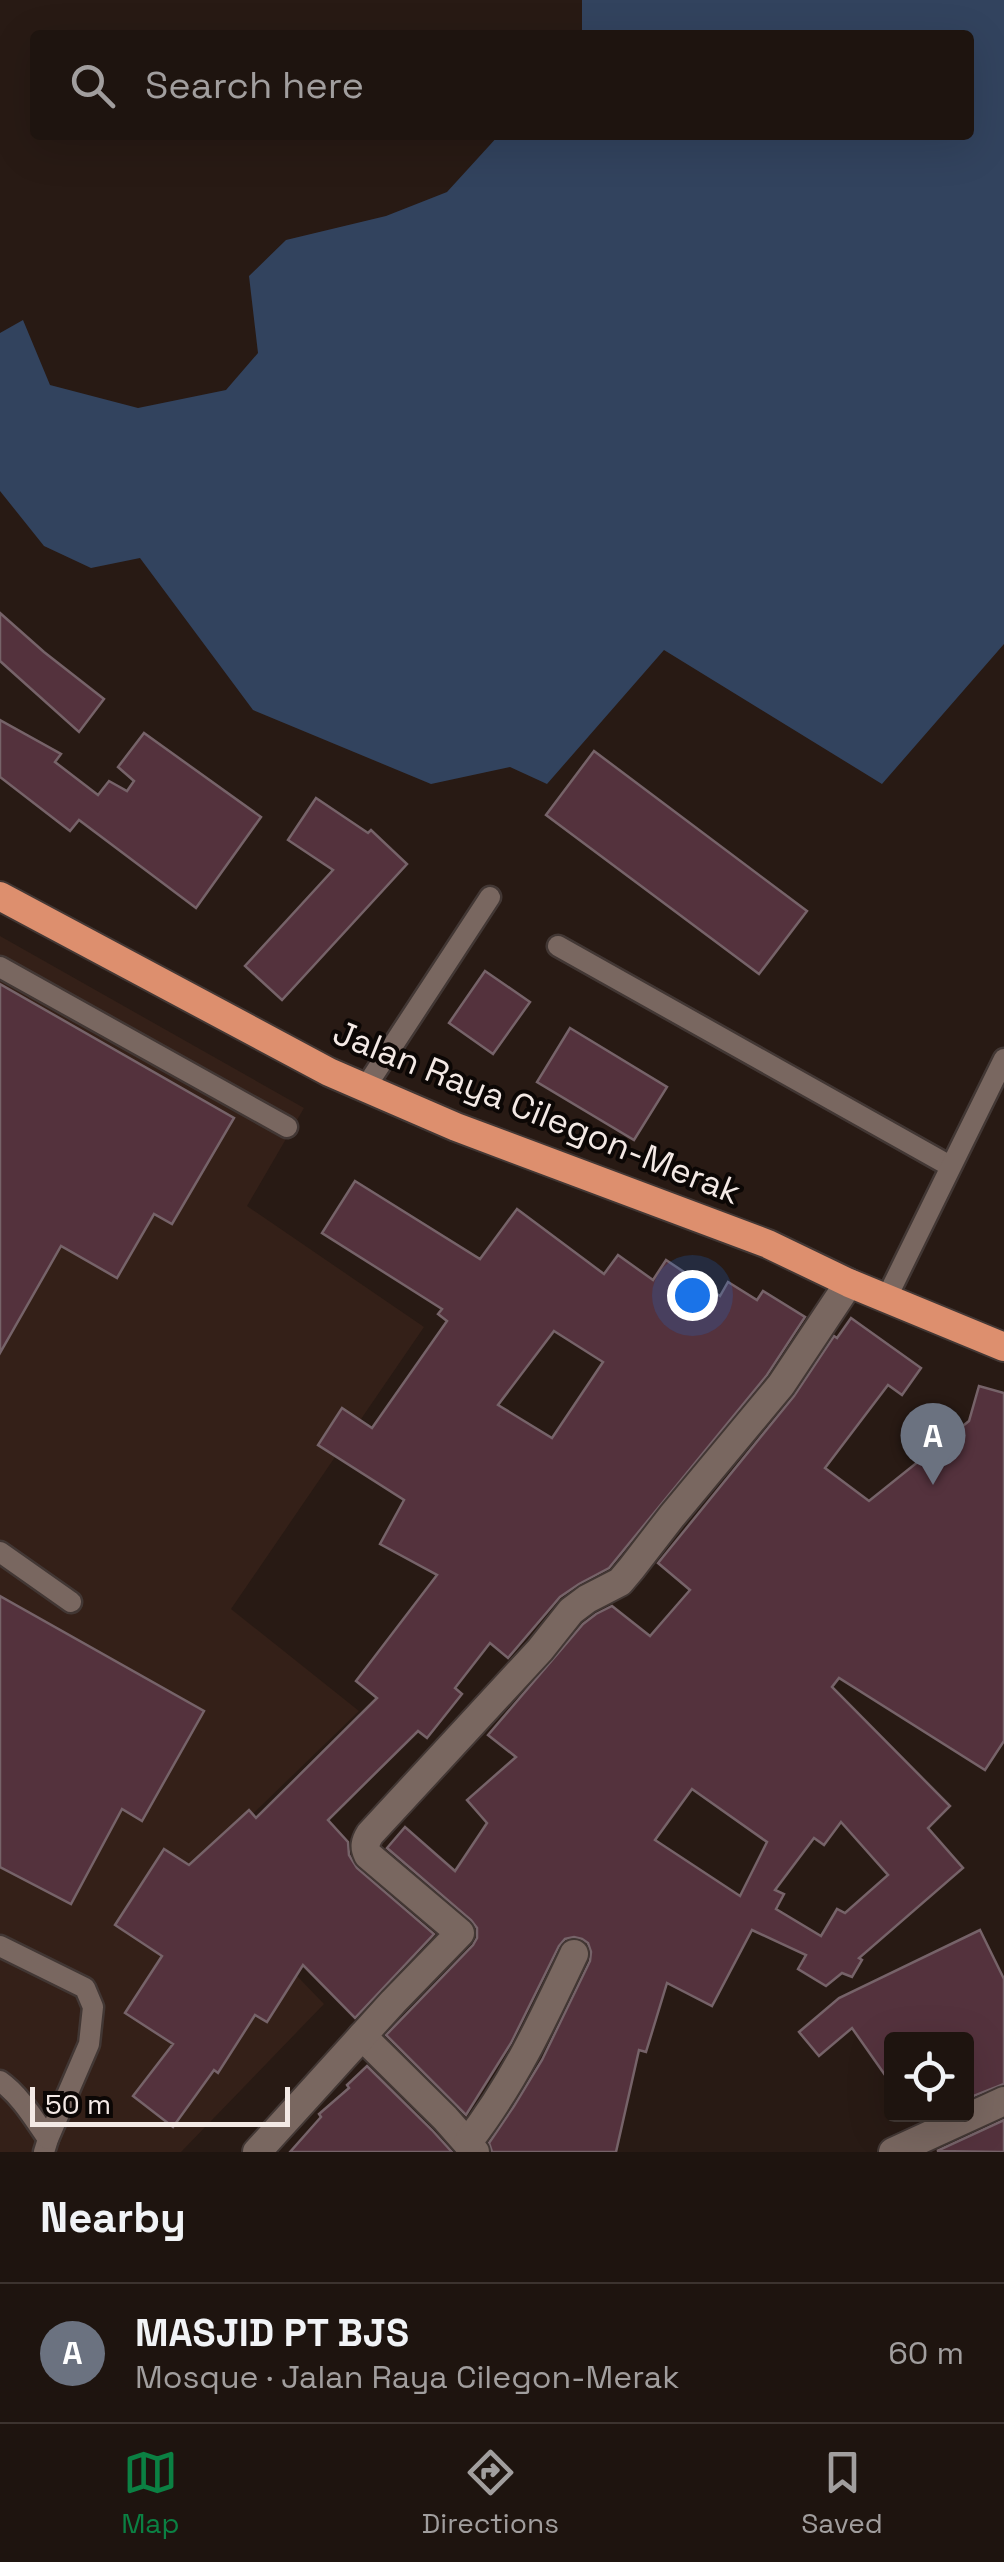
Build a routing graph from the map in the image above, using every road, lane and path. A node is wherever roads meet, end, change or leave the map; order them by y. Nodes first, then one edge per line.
1 (0, 896) edge
2 (490, 896) dead end
3 (558, 946) dead end
4 (0, 967) edge
5 (1004, 1059) edge
6 (364, 1088) junction
7 (287, 1128) dead end
8 (950, 1166) junction
9 (849, 1282) junction
10 (887, 1297) junction
11 (1004, 1347) edge
12 (0, 1552) edge
13 (71, 1602) dead end
14 (0, 1946) edge
15 (574, 1954) dead end
16 (362, 2036) junction
17 (0, 2080) edge
18 (1004, 2101) edge
19 (46, 2145) edge
20 (472, 2147) edge
21 (257, 2152) edge
22 (893, 2152) edge

1 - 6 highway, Jalan Raya Cilegon-Merak
2 - 6 lane
3 - 8 lane
4 - 7 lane
5 - 8 lane
6 - 9 highway, Jalan Raya Cilegon-Merak
8 - 10 lane
9 - 10 highway, Jalan Raya Cilegon-Merak
9 - 16 street
10 - 11 highway, Jalan Raya Cilegon-Merak
12 - 13 lane
14 - 19 lane
15 - 20 street
16 - 20 street
16 - 21 street
17 - 19 lane
18 - 22 street

